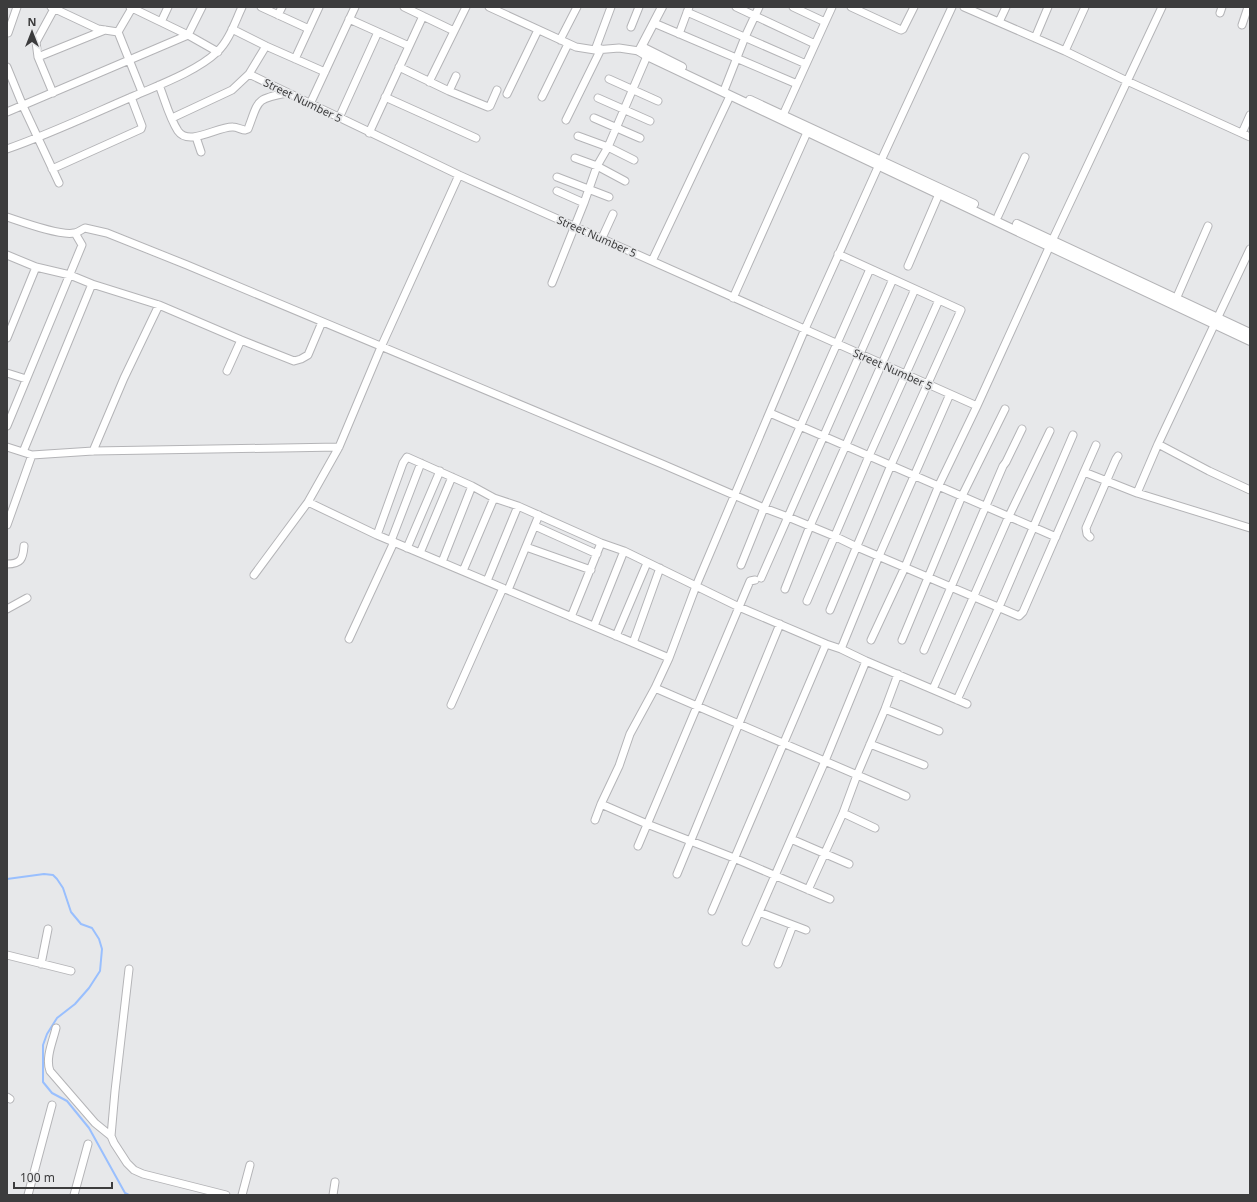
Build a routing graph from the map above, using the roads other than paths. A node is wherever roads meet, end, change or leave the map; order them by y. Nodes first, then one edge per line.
1 (17, 7) edge
2 (168, 7) edge
3 (202, 7) edge
4 (242, 7) edge
5 (261, 7) edge
6 (282, 7) edge
7 (319, 7) edge
8 (355, 7) edge
9 (404, 7) edge
10 (466, 7) edge
11 (490, 7) edge
12 (577, 7) edge
13 (611, 7) edge
14 (639, 7) edge
15 (662, 7) edge
16 (736, 7) edge
17 (759, 7) edge
18 (793, 7) edge
19 (832, 7) edge
20 (851, 7) edge
21 (914, 7) edge
22 (952, 7) edge
23 (964, 7) edge
24 (1006, 7) edge
25 (1048, 7) edge
26 (1085, 7) edge
27 (1162, 7) edge
28 (1248, 7) edge
29 (52, 8) edge
30 (131, 8) edge
31 (688, 9) edge
32 (278, 15) junction
33 (423, 16) junction
34 (755, 16) junction
35 (349, 19) junction
36 (162, 22) junction
37 (825, 22) junction
38 (999, 22) junction
39 (654, 23) junction
40 (1242, 25) dead end
41 (631, 27) dead end
42 (232, 29) junction
43 (309, 29) junction
44 (105, 30) junction
45 (538, 30) junction
46 (454, 31) junction
47 (118, 32) junction
48 (378, 32) junction
49 (8, 33) edge
50 (679, 34) junction
51 (188, 35) junction
52 (745, 37) junction
53 (1035, 38) junction
54 (560, 40) junction
55 (568, 44) junction
56 (815, 44) junction
57 (266, 46) junction
58 (409, 46) junction
59 (598, 49) junction
60 (640, 49) junction
61 (1066, 51) junction
62 (218, 52) junction
63 (647, 56) junction
64 (38, 57) junction
65 (295, 59) junction
66 (737, 59) junction
67 (130, 60) junction
68 (806, 64) junction
69 (7, 67) edge
70 (399, 67) junction
71 (325, 72) junction
72 (249, 74) junction
73 (456, 76) dead end
74 (609, 80) dead end
75 (1127, 81) junction
76 (429, 82) junction
77 (797, 84) junction
78 (159, 85) junction
79 (725, 88) junction
80 (497, 90) dead end
81 (633, 90) junction
82 (449, 91) junction
83 (142, 92) junction
84 (54, 93) junction
85 (287, 93) junction
86 (507, 94) dead end
87 (730, 96) junction
88 (131, 97) junction
89 (385, 97) junction
90 (542, 97) dead end
91 (598, 98) dead end
92 (658, 101) dead end
93 (310, 104) junction
94 (23, 106) junction
95 (624, 109) junction
96 (7, 112) edge
97 (783, 115) junction
98 (1250, 116) edge
99 (172, 118) junction
100 (339, 118) junction
101 (594, 118) dead end
102 (566, 120) dead end
103 (650, 121) dead end
104 (616, 128) junction
105 (808, 130) junction
106 (369, 132) junction
107 (1242, 133) junction
108 (578, 136) dead end
109 (196, 137) junction
110 (1250, 137) edge
111 (38, 138) junction
112 (476, 138) dead end
113 (640, 138) dead end
114 (608, 147) junction
115 (7, 149) edge
116 (201, 152) dead end
117 (1024, 157) dead end
118 (575, 158) dead end
119 (634, 160) dead end
120 (880, 163) junction
121 (597, 166) junction
122 (52, 169) junction
123 (459, 175) junction
124 (557, 177) dead end
125 (625, 181) dead end
126 (59, 184) dead end
127 (589, 189) junction
128 (557, 191) dead end
129 (939, 194) junction
130 (610, 198) dead end
131 (584, 203) junction
132 (613, 214) dead end
133 (998, 216) junction
134 (7, 217) edge
135 (575, 226) junction
136 (1208, 226) dead end
137 (75, 233) junction
138 (602, 238) junction
139 (1051, 243) junction
140 (1250, 249) edge
141 (838, 254) junction
142 (7, 255) edge
143 (652, 261) junction
144 (908, 266) dead end
145 (36, 267) junction
146 (870, 269) junction
147 (70, 275) junction
148 (893, 279) junction
149 (552, 283) dead end
150 (92, 284) junction
151 (915, 289) junction
152 (733, 298) junction
153 (1176, 299) junction
154 (939, 300) junction
155 (159, 305) junction
156 (322, 322) junction
157 (1217, 322) junction
158 (805, 329) junction
159 (1250, 333) edge
160 (7, 338) edge
161 (241, 340) junction
162 (1250, 341) edge
163 (836, 343) junction
164 (381, 347) junction
165 (859, 354) junction
166 (882, 364) junction
167 (227, 371) dead end
168 (7, 372) edge
169 (906, 374) junction
170 (26, 379) junction
171 (927, 384) junction
172 (950, 394) junction
173 (977, 406) junction
174 (10, 409) edge
175 (1005, 409) dead end
176 (770, 413) junction
177 (7, 426) edge
178 (800, 426) junction
179 (1022, 429) dead end
180 (1050, 430) dead end
181 (1073, 435) dead end
182 (824, 436) junction
183 (1158, 444) junction
184 (846, 445) junction
185 (1096, 445) dead end
186 (7, 447) edge
187 (339, 447) junction
188 (93, 451) junction
189 (23, 452) junction
190 (32, 455) junction
191 (870, 456) junction
192 (1118, 456) dead end
193 (421, 463) junction
194 (891, 465) junction
195 (440, 472) junction
196 (1084, 472) junction
197 (914, 475) junction
198 (452, 477) junction
199 (1107, 480) junction
200 (939, 485) junction
201 (472, 486) junction
202 (1250, 490) edge
203 (1137, 493) junction
204 (735, 496) junction
205 (962, 496) junction
206 (494, 498) junction
207 (308, 502) junction
208 (518, 506) junction
209 (986, 506) junction
210 (764, 508) junction
211 (539, 515) junction
212 (1009, 516) junction
213 (788, 517) junction
214 (7, 525) edge
215 (535, 526) junction
216 (810, 526) junction
217 (1033, 527) junction
218 (1250, 528) edge
219 (377, 535) junction
220 (834, 536) junction
221 (1056, 537) junction
222 (1090, 537) dead end
223 (392, 541) junction
224 (601, 543) junction
225 (24, 546) dead end
226 (526, 547) junction
227 (857, 547) junction
228 (407, 548) junction
229 (624, 551) junction
230 (420, 553) junction
231 (597, 554) junction
232 (879, 556) junction
233 (442, 562) junction
234 (647, 563) junction
235 (7, 564) edge
236 (741, 565) dead end
237 (905, 567) junction
238 (660, 568) junction
239 (591, 570) junction
240 (463, 571) junction
241 (254, 575) dead end
242 (928, 577) junction
243 (486, 581) junction
244 (696, 586) junction
245 (950, 587) junction
246 (506, 589) junction
247 (785, 589) dead end
248 (974, 597) junction
249 (27, 598) dead end
250 (807, 601) dead end
251 (739, 607) junction
252 (998, 607) junction
253 (7, 610) edge
254 (830, 610) dead end
255 (571, 617) junction
256 (780, 624) junction
257 (594, 626) junction
258 (616, 636) junction
259 (349, 639) dead end
260 (871, 640) dead end
261 (902, 640) dead end
262 (633, 643) junction
263 (826, 644) junction
264 (841, 649) junction
265 (924, 650) dead end
266 (669, 658) junction
267 (866, 660) junction
268 (898, 674) junction
269 (655, 688) junction
270 (933, 689) junction
271 (957, 700) junction
272 (967, 704) dead end
273 (451, 706) dead end
274 (697, 706) junction
275 (885, 709) junction
276 (740, 725) junction
277 (939, 732) dead end
278 (783, 743) junction
279 (870, 744) junction
280 (825, 761) junction
281 (924, 765) dead end
282 (857, 775) junction
283 (906, 796) dead end
284 (601, 804) junction
285 (843, 814) junction
286 (595, 820) dead end
287 (647, 824) junction
288 (875, 828) dead end
289 (791, 839) junction
290 (690, 841) junction
291 (638, 846) dead end
292 (825, 853) junction
293 (734, 858) junction
294 (849, 864) dead end
295 (677, 874) dead end
296 (775, 876) junction
297 (808, 890) junction
298 (830, 899) dead end
299 (712, 910) dead end
300 (759, 912) junction
301 (793, 925) junction
302 (48, 929) dead end
303 (806, 930) dead end
304 (746, 942) dead end
305 (7, 955) edge
306 (41, 964) junction
307 (778, 964) dead end
308 (129, 969) dead end
309 (71, 971) dead end
310 (56, 1028) dead end
311 (52, 1105) dead end
312 (111, 1136) junction
313 (88, 1144) dead end
314 (250, 1165) dead end
315 (335, 1182) dead end
316 (28, 1195) edge
317 (74, 1195) edge
318 (226, 1195) edge
319 (242, 1195) edge
320 (333, 1195) edge

1 - 49 street
2 - 36 street
3 - 51 street
4 - 42 street
5 - 32 street
6 - 32 street
7 - 43 street
8 - 35 street
9 - 33 street
10 - 46 street
11 - 45 street
12 - 54 street
13 - 59 street
14 - 41 street
15 - 39 street
16 - 34 street
17 - 34 street
18 - 37 street
19 - 37 street
20 - 21 street
22 - 120 street
23 - 38 street
24 - 38 street
25 - 53 street
26 - 61 street
27 - 75 street
28 - 40 street
29 - 44 street
29 - 64 street
30 - 36 street
30 - 47 street
31 - 50 street
31 - 52 street
32 - 43 street
33 - 46 street
33 - 58 street
34 - 52 street
34 - 56 street
35 - 48 street
35 - 71 street
36 - 51 street
37 - 56 street
38 - 53 street
39 - 50 street
39 - 60 street
42 - 57 street
42 - 62 street
43 - 65 street
44 - 47 street
44 - 64 street
45 - 54 street
45 - 86 street
46 - 76 street
47 - 67 street
48 - 58 street
48 - 100 street
50 - 66 street
51 - 62 street
51 - 67 street
52 - 66 street
52 - 68 street
53 - 61 street
54 - 55 street
55 - 59 street
55 - 90 street
56 - 68 street
57 - 65 street
57 - 72 street, Street Number 5
58 - 70 street
59 - 60 street
59 - 102 street
60 - 63 street
60 - 79 street
61 - 75 street
62 - 78 street
63 - 81 street
63 - 87 street
64 - 84 street
65 - 71 street
66 - 77 street
66 - 79 street
67 - 83 street
67 - 84 street
68 - 77 street
69 - 94 street
70 - 76 street
70 - 89 street
71 - 93 street
72 - 85 street, Street Number 5
72 - 99 street
73 - 82 street
74 - 81 street
75 - 107 street
75 - 139 street
76 - 82 street
77 - 97 street
78 - 83 street
78 - 99 street
79 - 97 street
80 - 82 street
81 - 92 street
81 - 95 street
83 - 88 street
84 - 94 street
85 - 93 street, Street Number 5
85 - 109 street
87 - 105 street
87 - 143 street
88 - 111 street
88 - 122 street
89 - 106 street
89 - 112 street
91 - 95 street
93 - 100 street, Street Number 5
94 - 96 street
94 - 111 street
95 - 103 street
95 - 104 street
97 - 105 street
98 - 107 street
99 - 109 street
100 - 106 street, Street Number 5
101 - 104 street
104 - 113 street
104 - 114 street
105 - 120 street
105 - 152 street
106 - 123 street, Street Number 5
107 - 110 street
108 - 114 street
109 - 116 street
111 - 115 street
111 - 122 street
114 - 119 street
114 - 121 street
117 - 133 street
118 - 121 street
120 - 129 street
120 - 133 street
120 - 141 street
121 - 125 street
121 - 127 street
122 - 126 street
123 - 135 street, Street Number 5
123 - 164 street
124 - 127 street
127 - 130 street
127 - 131 street
128 - 131 street
129 - 139 street
129 - 144 street
131 - 135 street
132 - 138 street
133 - 139 street
134 - 137 street
135 - 138 street, Street Number 5
135 - 149 street
136 - 153 street
137 - 147 street
137 - 156 street
138 - 143 street, Street Number 5
139 - 153 street
139 - 157 street
139 - 173 street
140 - 157 street
141 - 146 street
141 - 158 street
142 - 145 street
143 - 152 street, Street Number 5
145 - 147 street
145 - 160 street
146 - 148 street
146 - 163 street
147 - 150 street
147 - 170 street
148 - 151 street
148 - 165 street
150 - 155 street
150 - 189 street
151 - 154 street
151 - 166 street
152 - 158 street, Street Number 5
153 - 157 street
154 - 169 street
154 - 171 street
155 - 161 street
155 - 188 street
156 - 161 street
156 - 164 street
157 - 159 street
157 - 162 street
157 - 183 street
158 - 163 street, Street Number 5
158 - 176 street
161 - 167 street
163 - 165 street, Street Number 5
163 - 178 street
164 - 187 street
164 - 204 street
165 - 166 street, Street Number 5
165 - 182 street
166 - 169 street, Street Number 5
166 - 184 street
168 - 170 street
169 - 171 street, Street Number 5
169 - 191 street
170 - 174 street
171 - 172 street, Street Number 5
171 - 194 street
172 - 173 street, Street Number 5
172 - 197 street
173 - 200 street
174 - 177 street
175 - 205 street
176 - 178 street
176 - 204 street
178 - 182 street
178 - 210 street
179 - 209 street
180 - 212 street
181 - 217 street
182 - 184 street
182 - 213 street
183 - 202 street
183 - 203 street
184 - 191 street
184 - 216 street
185 - 196 street
186 - 189 street
187 - 188 street
187 - 207 street
188 - 190 street
189 - 190 street
190 - 214 street
191 - 194 street
191 - 220 street
192 - 199 street
193 - 195 street
193 - 219 street
193 - 223 street
194 - 197 street
194 - 227 street
195 - 198 street
195 - 228 street
196 - 199 street
196 - 221 street
197 - 200 street
197 - 232 street
198 - 201 street
198 - 230 street
199 - 203 street
199 - 222 street
200 - 205 street
200 - 237 street
201 - 206 street
201 - 233 street
203 - 218 street
204 - 210 street
204 - 244 street
205 - 209 street
205 - 242 street
206 - 208 street
206 - 240 street
207 - 219 street
207 - 241 street
208 - 211 street
208 - 243 street
209 - 212 street
209 - 245 street
210 - 213 street
210 - 236 street
211 - 215 street
211 - 224 street
212 - 217 street
212 - 248 street
213 - 216 street
213 - 251 street
215 - 226 street
215 - 231 street
216 - 220 street
216 - 247 street
217 - 221 street
217 - 252 street
219 - 223 street
220 - 227 street
220 - 250 street
221 - 252 street
223 - 228 street
223 - 259 street
224 - 229 street
224 - 231 street
225 - 235 street
226 - 239 street
226 - 246 street
227 - 232 street
227 - 254 street
228 - 230 street
229 - 234 street
229 - 257 street
230 - 233 street
231 - 239 street
232 - 237 street
232 - 264 street
233 - 240 street
234 - 238 street
234 - 258 street
237 - 242 street
237 - 260 street
238 - 244 street
238 - 262 street
239 - 255 street
240 - 243 street
242 - 245 street
242 - 261 street
243 - 246 street
244 - 251 street
244 - 266 street
245 - 248 street
245 - 265 street
246 - 255 street
246 - 273 street
248 - 252 street
248 - 270 street
249 - 253 street
251 - 256 street
251 - 274 street
252 - 271 street
255 - 257 street
256 - 263 street
256 - 276 street
257 - 258 street
258 - 262 street
262 - 266 street
263 - 264 street
263 - 278 street
264 - 267 street
266 - 269 street
267 - 268 street
267 - 280 street
268 - 270 street
268 - 275 street
269 - 274 street
269 - 284 street
270 - 271 street
271 - 272 street
274 - 276 street
274 - 287 street
275 - 277 street
275 - 279 street
276 - 278 street
276 - 290 street
278 - 280 street
278 - 293 street
279 - 281 street
279 - 282 street
280 - 282 street
280 - 289 street
282 - 283 street
282 - 285 street
284 - 286 street
284 - 287 street
285 - 288 street
285 - 292 street
287 - 290 street
287 - 291 street
289 - 292 street
289 - 296 street
290 - 293 street
290 - 295 street
292 - 294 street
292 - 297 street
293 - 296 street
293 - 299 street
296 - 297 street
296 - 300 street
297 - 298 street
300 - 301 street
300 - 304 street
301 - 303 street
301 - 307 street
302 - 306 street
305 - 306 street
306 - 309 street
308 - 312 street
310 - 312 street
311 - 316 street
312 - 318 street
313 - 317 street
314 - 319 street
315 - 320 street

